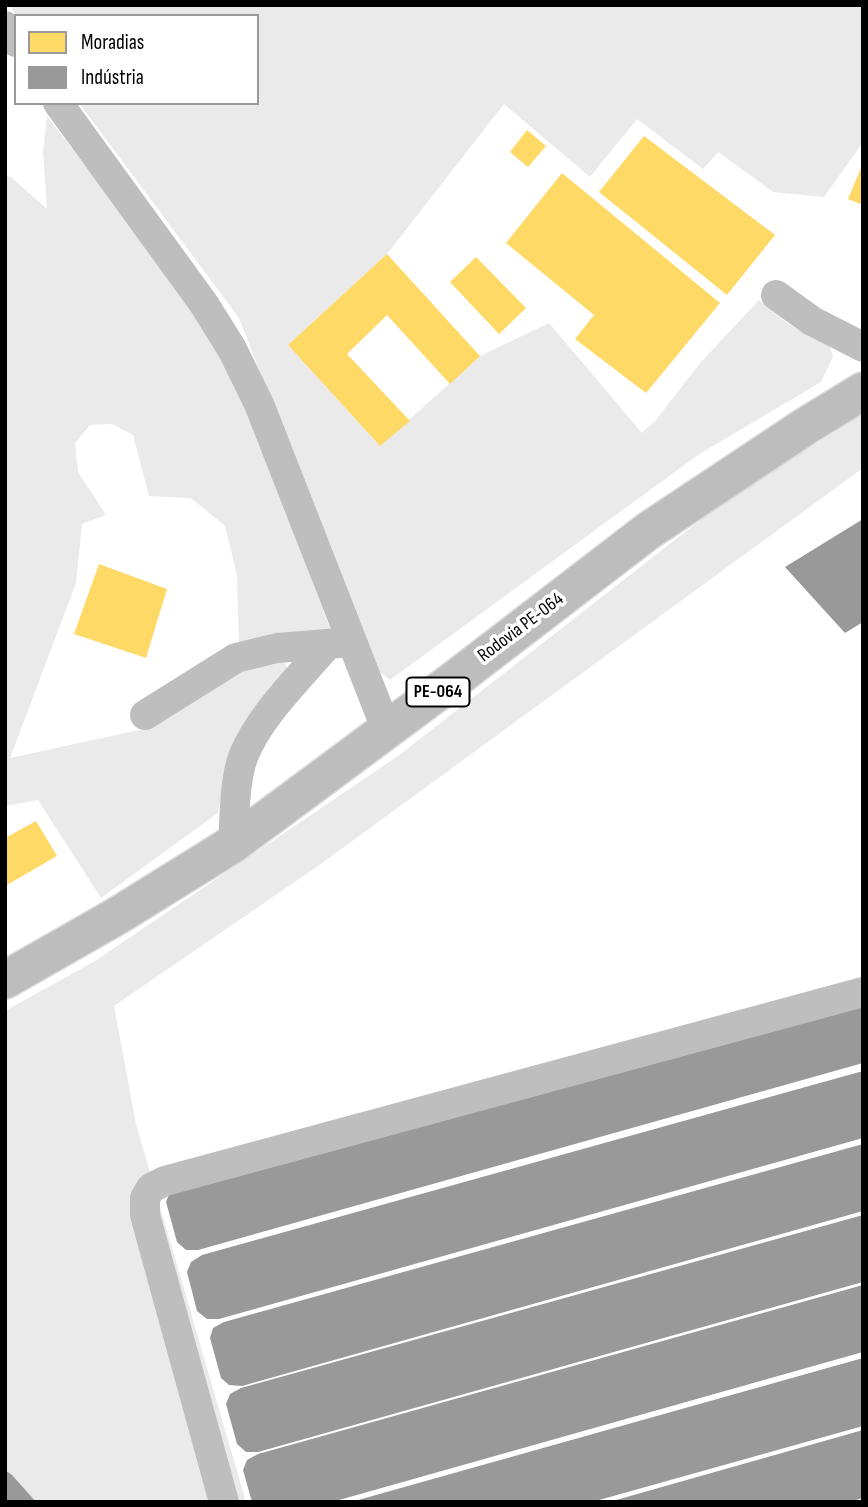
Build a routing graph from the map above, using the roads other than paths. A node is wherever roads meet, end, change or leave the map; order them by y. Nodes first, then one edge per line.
1 (59, 105) edge
2 (776, 295) dead end
3 (863, 347) edge
4 (863, 391) edge
5 (340, 643) junction
6 (145, 715) dead end
7 (387, 731) junction
8 (233, 844) junction
9 (5, 980) edge
10 (863, 992) edge
11 (224, 1502) edge

1 - 5 street
2 - 3 street
4 - 7 main road, Rodovia PE-064 / PE-064
5 - 6 street
5 - 7 street
5 - 8 street
7 - 8 main road, Rodovia PE-064 / PE-064
8 - 9 main road, Rodovia PE-064 / PE-064
10 - 11 street

